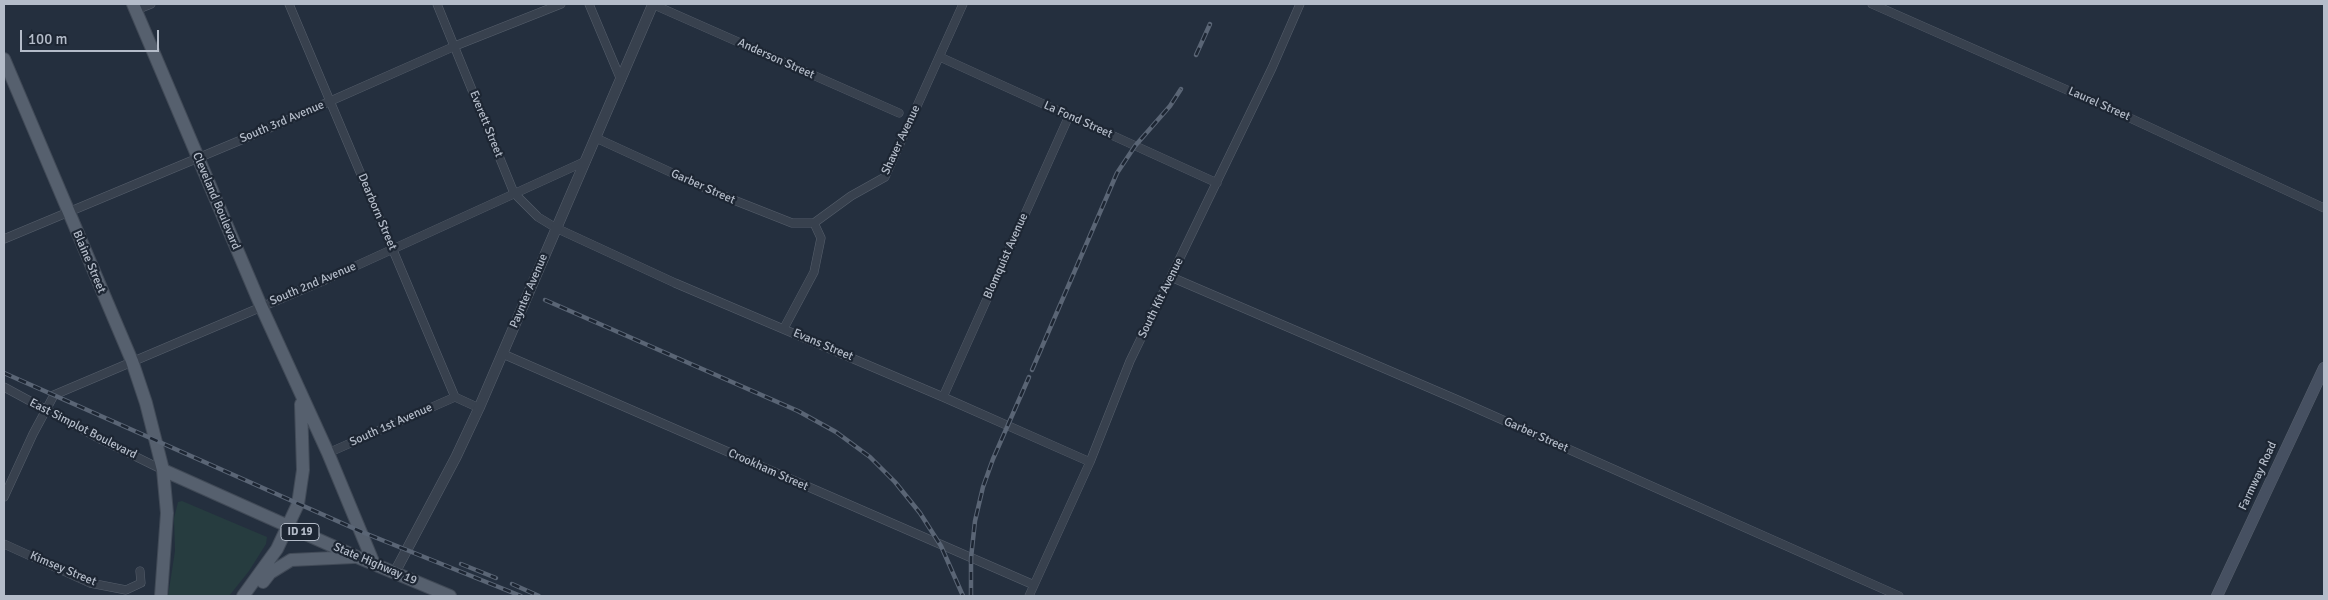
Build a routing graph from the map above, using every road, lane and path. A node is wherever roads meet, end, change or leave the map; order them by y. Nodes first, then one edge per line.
1 (151, 4) edge
2 (289, 4) edge
3 (437, 4) edge
4 (561, 4) edge
5 (589, 4) edge
6 (653, 4) edge
7 (964, 4) edge
8 (1300, 4) edge
9 (1872, 4) edge
10 (135, 7) edge
11 (455, 46) junction
12 (940, 57) junction
13 (5, 64) edge
14 (621, 80) junction
15 (330, 102) junction
16 (899, 113) dead end
17 (1070, 116) junction
18 (596, 138) junction
19 (198, 157) junction
20 (586, 161) junction
21 (1217, 182) junction
22 (514, 193) junction
23 (2324, 208) edge
24 (68, 213) junction
25 (814, 223) junction
26 (556, 228) junction
27 (4, 239) edge
28 (393, 250) junction
29 (1171, 277) junction
30 (261, 306) junction
31 (784, 328) junction
32 (503, 354) junction
33 (132, 361) junction
34 (2324, 368) edge
35 (4, 387) edge
36 (943, 396) junction
37 (301, 397) junction
38 (455, 397) junction
39 (479, 408) junction
40 (45, 410) junction
41 (328, 453) junction
42 (1090, 462) junction
43 (164, 470) junction
44 (4, 497) edge
45 (289, 527) junction
46 (4, 544) edge
47 (357, 557) junction
48 (374, 564) junction
49 (140, 571) dead end
50 (395, 572) junction
51 (1034, 585) junction
52 (161, 596) edge
53 (243, 596) edge
54 (253, 596) edge
55 (450, 596) edge
56 (1029, 596) edge
57 (1899, 596) edge
58 (2217, 596) edge

1 - 10 street
2 - 15 street, Dearborn Street
3 - 11 street, Everett Street
4 - 11 street, South 3rd Avenue
5 - 14 street
6 - 14 street, Paynter Avenue
6 - 16 street, Anderson Street
7 - 12 street, Shaver Avenue
8 - 21 street, South Kit Avenue
9 - 23 street, Laurel Street
10 - 19 main road, Cleveland Boulevard
11 - 15 street, South 3rd Avenue
11 - 22 street, Everett Street
12 - 17 street, La Fond Street
12 - 25 street, Shaver Avenue
13 - 24 main road, Blaine Street
14 - 18 street, Paynter Avenue
15 - 19 street, South 3rd Avenue
15 - 28 street, Dearborn Street
17 - 21 street, La Fond Street
17 - 36 street, Blomquist Avenue
18 - 20 street, Paynter Avenue
18 - 25 street, Garber Street
19 - 24 street, South 3rd Avenue
19 - 30 main road, Cleveland Boulevard
20 - 22 street, South 2nd Avenue
20 - 26 street, Paynter Avenue
21 - 29 street, South Kit Avenue
22 - 26 street, Everett Street
22 - 28 street, South 2nd Avenue
24 - 27 street, South 3rd Avenue
24 - 33 main road, Blaine Street
25 - 31 street
26 - 31 street, Evans Street
26 - 32 street, Paynter Avenue
28 - 30 street, South 2nd Avenue
28 - 38 street, Dearborn Street
29 - 42 street, South Kit Avenue
29 - 57 street, Garber Street
30 - 33 street, South 2nd Avenue
30 - 37 main road, Cleveland Boulevard
31 - 36 street, Evans Street
32 - 39 street, Paynter Avenue
32 - 51 street, Crookham Street
33 - 40 street, South 2nd Avenue
33 - 43 main road, Blaine Street
34 - 58 main road, Farmway Road
35 - 40 street, East Simplot Boulevard
36 - 42 street, Evans Street
37 - 41 main road, Cleveland Boulevard
37 - 45 main road
38 - 39 street
38 - 41 street, South 1st Avenue
39 - 50 street, Paynter Avenue
40 - 43 street, East Simplot Boulevard
40 - 44 street, South 2nd Avenue
41 - 48 main road, Cleveland Boulevard
42 - 51 street, South Kit Avenue
43 - 45 main road, State Highway 19 / ID 19
43 - 52 main road, Blaine Street
45 - 47 main road, State Highway 19 / ID 19
45 - 53 main road
46 - 49 street, Kimsey Street
47 - 48 main road, State Highway 19 / ID 19
47 - 54 main road
48 - 50 main road, State Highway 19 / ID 19
50 - 55 main road, State Highway 19 / ID 19
51 - 56 street, South Kit Avenue

